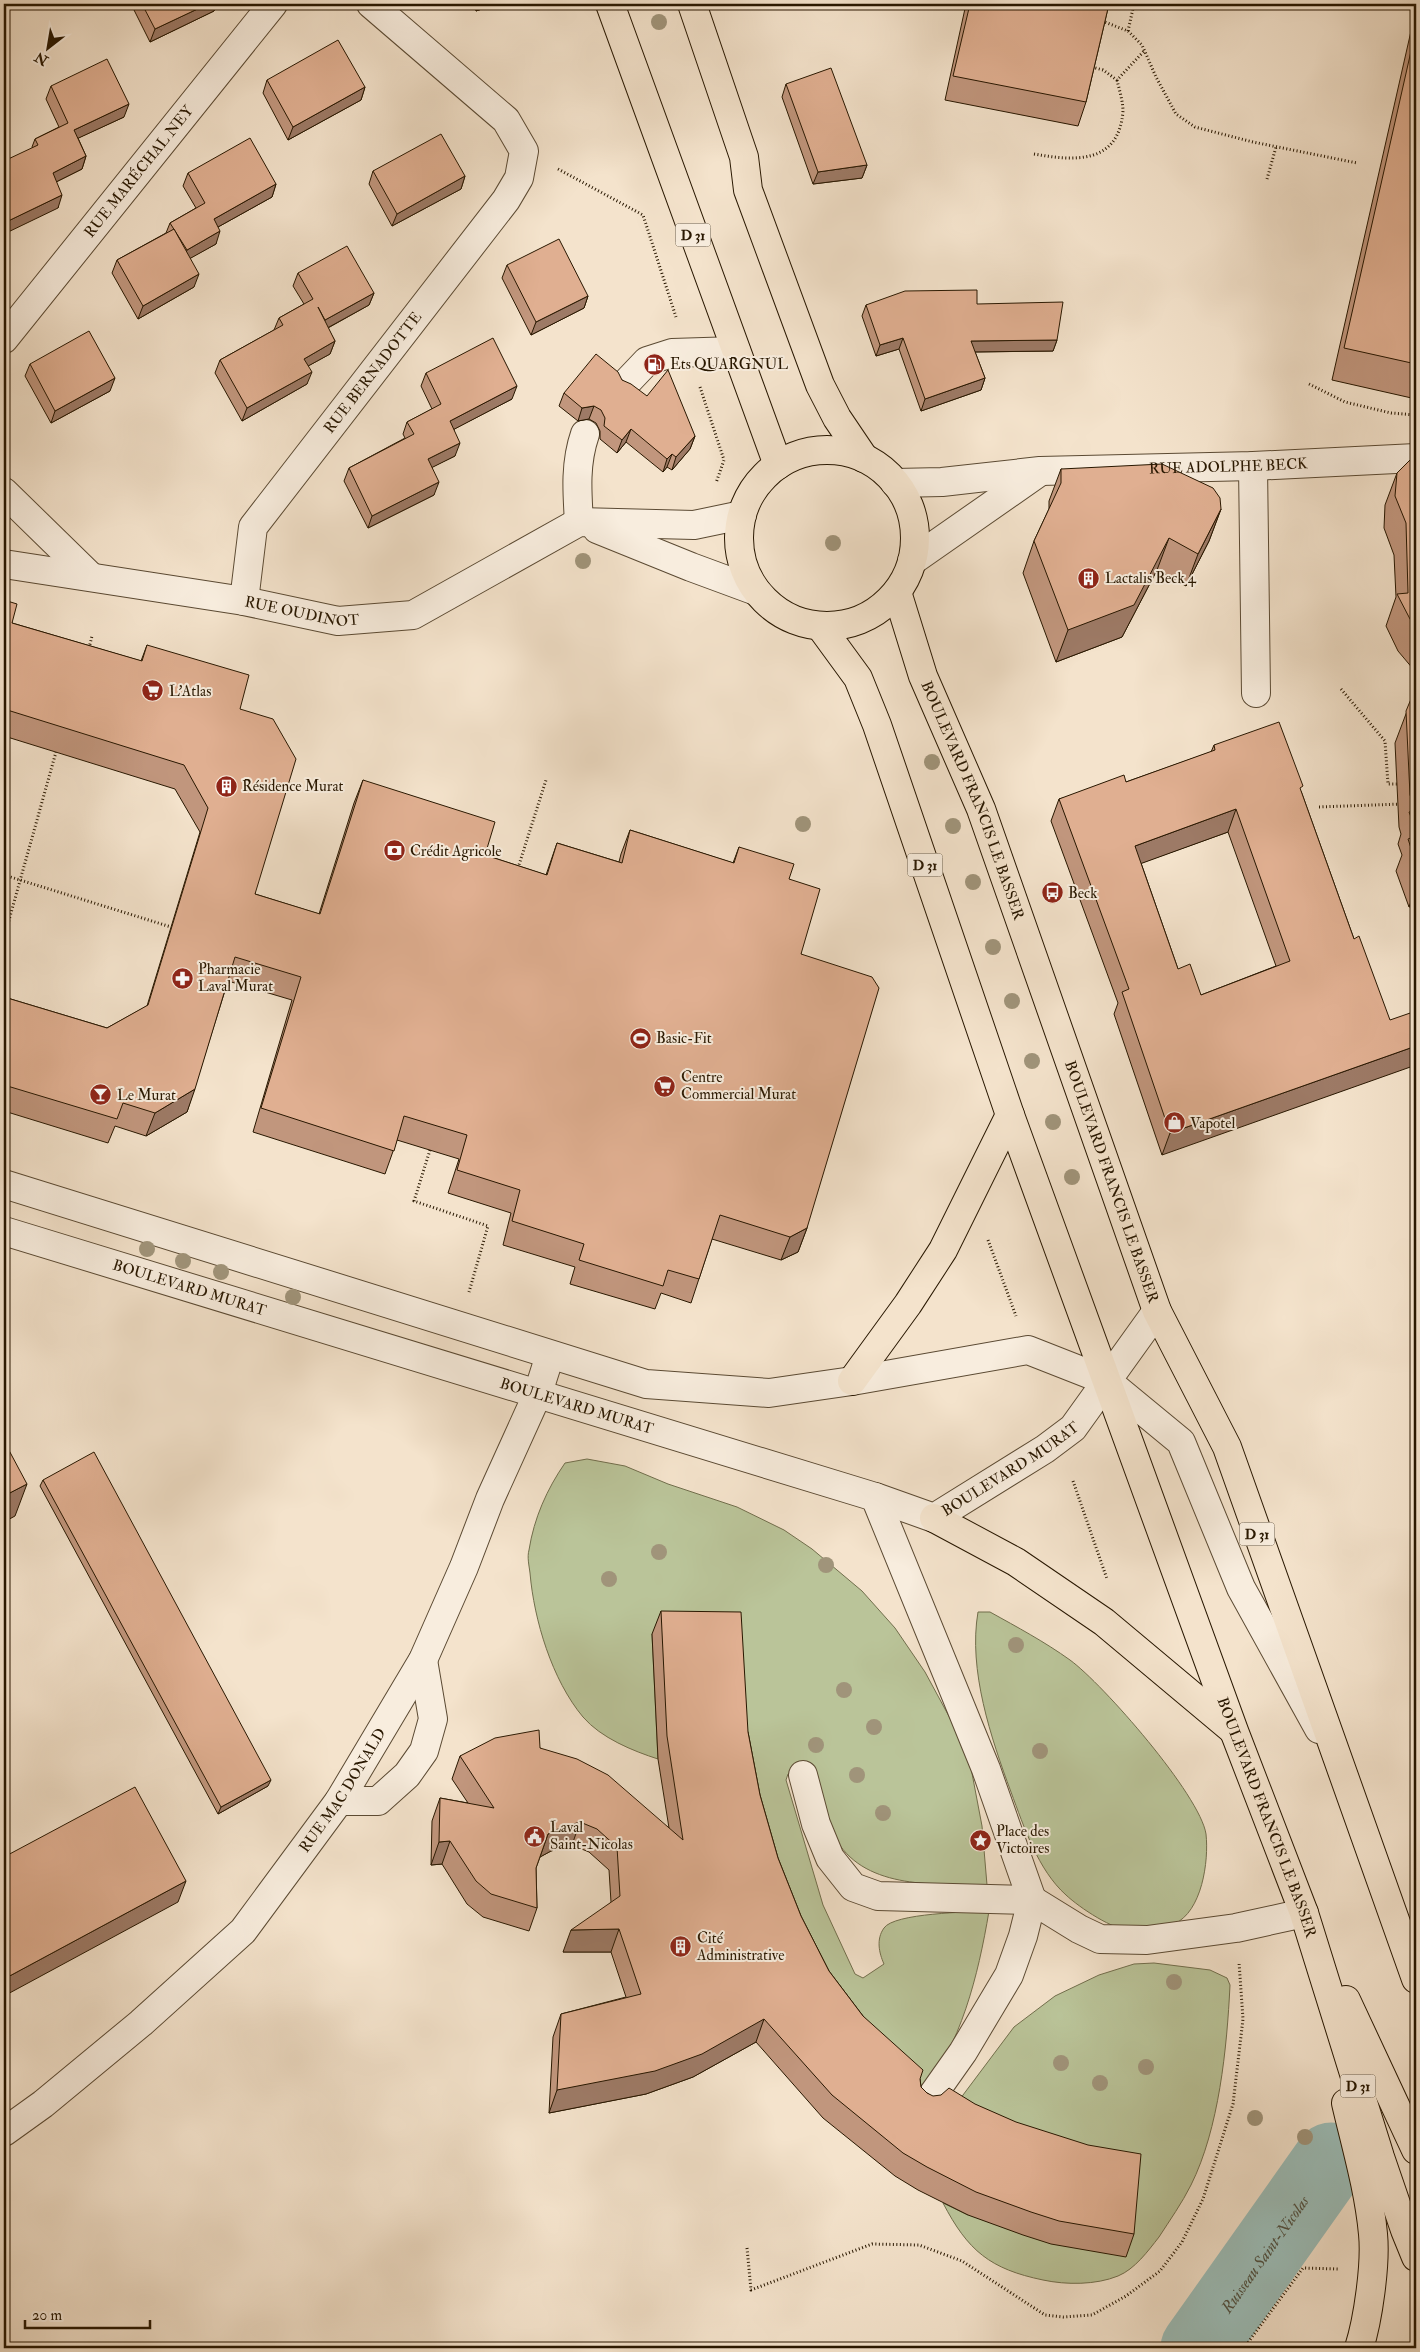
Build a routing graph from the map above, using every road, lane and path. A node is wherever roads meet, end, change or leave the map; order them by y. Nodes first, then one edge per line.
1 (273, 4) edge
2 (371, 4) edge
3 (610, 4) edge
4 (692, 4) edge
5 (1134, 4) edge
6 (1102, 21) edge
7 (1128, 30) junction
8 (1144, 50) junction
9 (1092, 67) edge
10 (1117, 80) junction
11 (1276, 147) junction
12 (1034, 154) dead end
13 (1357, 163) dead end
14 (1267, 179) dead end
15 (4, 339) edge
16 (736, 351) junction
17 (628, 381) edge
18 (1309, 384) dead end
19 (1416, 415) edge
20 (585, 434) dead end
21 (864, 458) junction
22 (1416, 458) edge
23 (778, 465) junction
24 (1253, 466) junction
25 (1040, 471) junction
26 (895, 483) junction
27 (4, 492) edge
28 (742, 515) junction
29 (579, 522) junction
30 (912, 561) junction
31 (4, 564) edge
32 (89, 575) junction
33 (756, 590) junction
34 (897, 592) junction
35 (244, 601) junction
36 (820, 626) junction
37 (92, 636) dead end
38 (87, 653) edge
39 (1341, 689) dead end
40 (1256, 693) dead end
41 (56, 752) edge
42 (546, 780) dead end
43 (1407, 784) edge
44 (1407, 804) edge
45 (1319, 807) dead end
46 (516, 874) edge
47 (4, 875) edge
48 (19, 880) junction
49 (171, 927) edge
50 (4, 938) edge
51 (1010, 1115) junction
52 (430, 1150) edge
53 (4, 1184) edge
54 (4, 1231) edge
55 (986, 1236) dead end
56 (475, 1273) dead end
57 (1157, 1311) junction
58 (1019, 1324) dead end
59 (550, 1355) junction
60 (852, 1381) junction
61 (1107, 1381) junction
62 (538, 1393) junction
63 (1073, 1482) dead end
64 (875, 1497) junction
65 (934, 1518) junction
66 (1109, 1584) dead end
67 (423, 1660) junction
68 (1234, 1731) junction
69 (1339, 1765) junction
70 (803, 1775) dead end
71 (339, 1801) junction
72 (1032, 1900) junction
73 (1304, 1913) junction
74 (1236, 1928) junction
75 (1416, 1979) edge
76 (927, 2103) edge
77 (4, 2132) edge
78 (1416, 2150) edge
79 (748, 2248) dead end
80 (1416, 2257) edge
81 (1371, 2270) junction
82 (1244, 2348) edge
83 (1359, 2348) edge

1 - 15 street, RUE MARÉCHAL NEY
2 - 35 street, RUE BERNADOTTE
3 - 16 main road, D 31
4 - 21 main road
5 - 7 path
6 - 7 path
7 - 8 path
8 - 10 path
8 - 11 path
9 - 10 path
10 - 12 path
11 - 13 path
11 - 14 path
16 - 17 street
16 - 23 main road, D 31
18 - 19 path
20 - 29 street
21 - 23 main road
21 - 26 main road
22 - 24 street, RUE ADOLPHE BECK
23 - 28 main road
24 - 25 street, RUE ADOLPHE BECK
24 - 40 street
25 - 26 street, RUE ADOLPHE BECK
25 - 30 street
26 - 30 main road
27 - 32 street
28 - 29 street
28 - 33 main road
29 - 33 street
29 - 35 street, RUE OUDINOT
30 - 34 main road
31 - 32 street, RUE OUDINOT
32 - 35 street, RUE OUDINOT
33 - 36 main road
34 - 36 main road
34 - 57 main road, BOULEVARD FRANCIS LE BASSER / D 31
36 - 51 main road, BOULEVARD FRANCIS LE BASSER / D 31
37 - 38 path
39 - 43 path
41 - 48 path
42 - 46 path
44 - 45 path
47 - 48 path
48 - 49 path
48 - 50 path
51 - 60 main road
51 - 61 main road, BOULEVARD FRANCIS LE BASSER / D 31
52 - 56 path
53 - 59 street
54 - 62 street, BOULEVARD MURAT
55 - 58 path
57 - 61 street, BOULEVARD MURAT
57 - 69 main road, BOULEVARD FRANCIS LE BASSER / D 31
59 - 60 street
59 - 62 street, RUE MAC DONALD
60 - 61 street
61 - 65 street, BOULEVARD MURAT
61 - 68 main road, BOULEVARD FRANCIS LE BASSER / D 31
61 - 69 street, BOULEVARD FRANCIS LE BASSER
62 - 64 street, BOULEVARD MURAT
62 - 67 street, RUE MAC DONALD
63 - 66 path
64 - 65 street, BOULEVARD MURAT
64 - 72 street
65 - 68 main road
67 - 71 street, RUE MAC DONALD
67 - 71 street
68 - 73 main road, BOULEVARD FRANCIS LE BASSER / D 31
69 - 75 main road, BOULEVARD FRANCIS LE BASSER / D 31
70 - 72 street
71 - 77 street, RUE MAC DONALD
72 - 74 street
72 - 76 street
73 - 74 street
73 - 78 main road
73 - 80 main road, BOULEVARD FRANCIS LE BASSER / D 31
73 - 81 main road
74 - 79 path
81 - 82 path
81 - 83 main road

